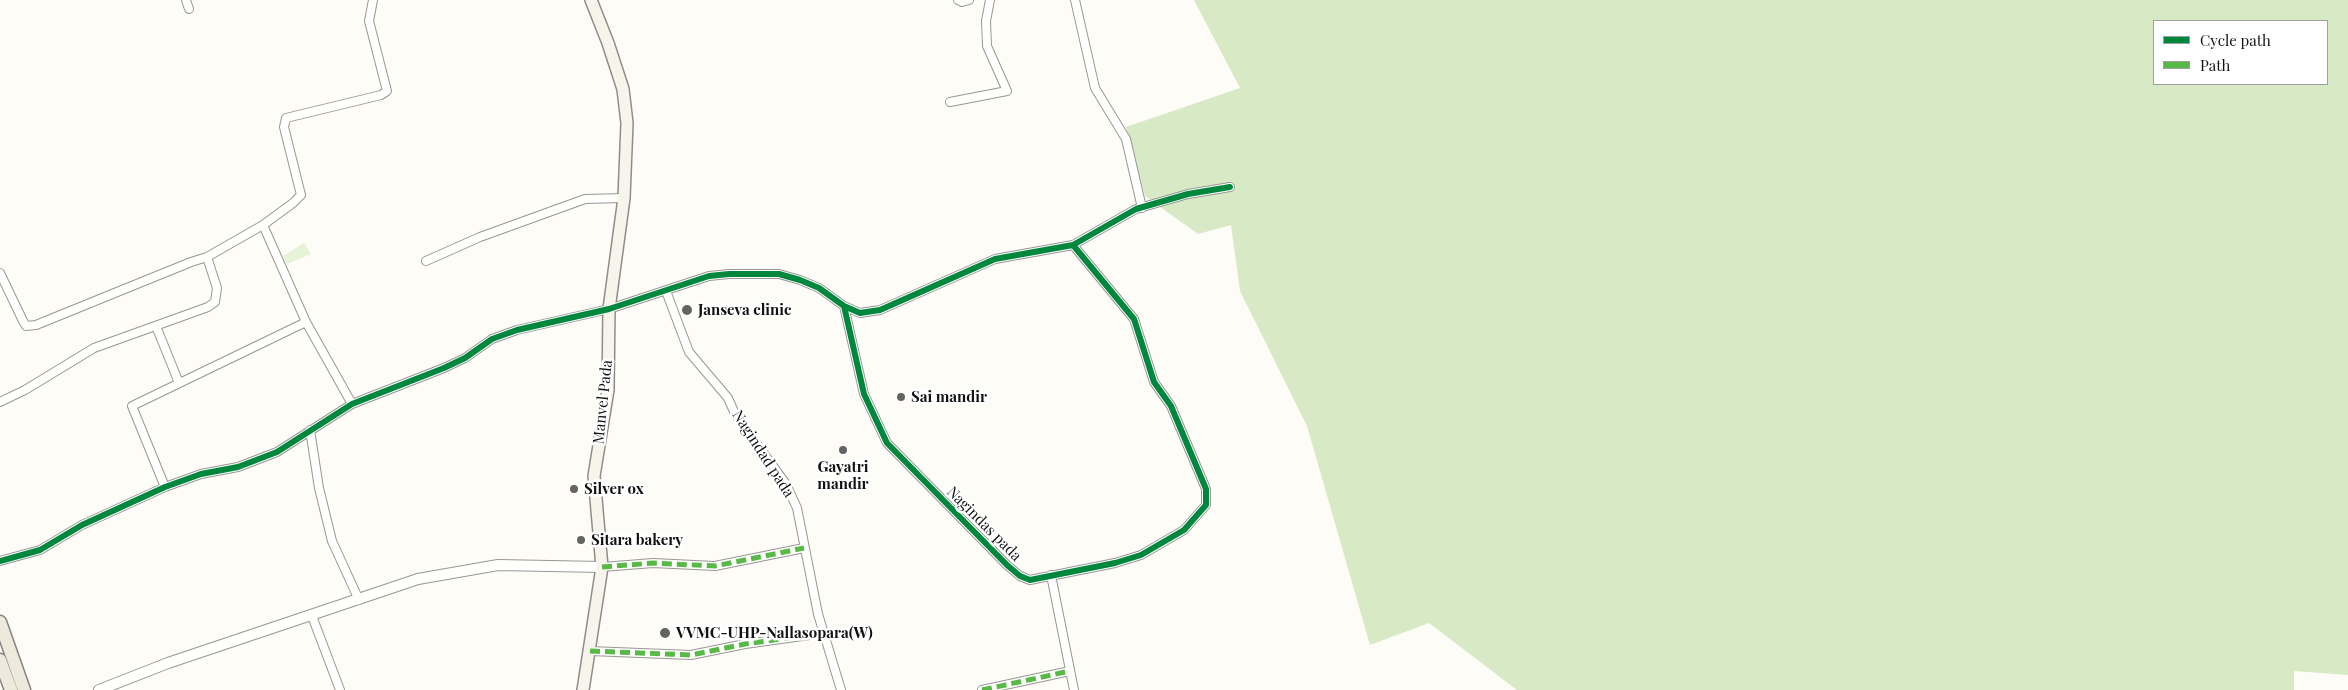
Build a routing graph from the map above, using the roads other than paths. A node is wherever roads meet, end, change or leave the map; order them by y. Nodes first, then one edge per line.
1 (186, 0) edge
2 (373, 0) edge
3 (591, 0) edge
4 (958, 0) edge
5 (969, 0) edge
6 (990, 0) edge
7 (1075, 0) edge
8 (189, 9) dead end
9 (950, 102) dead end
10 (1230, 187) dead end
11 (624, 198) junction
12 (1142, 208) junction
13 (263, 225) junction
14 (1073, 245) junction
15 (207, 257) junction
16 (426, 261) dead end
17 (0, 273) edge
18 (666, 291) junction
19 (844, 306) junction
20 (608, 309) junction
21 (306, 322) junction
22 (156, 326) junction
23 (179, 383) junction
24 (0, 402) edge
25 (352, 404) junction
26 (310, 430) junction
27 (165, 487) junction
28 (804, 548) junction
29 (0, 561) edge
30 (602, 567) junction
31 (1051, 575) junction
32 (360, 600) junction
33 (312, 616) junction
34 (0, 622) edge
35 (824, 633) junction
36 (590, 651) junction
37 (0, 660) edge
38 (1070, 671) junction
39 (11, 690) edge
40 (24, 690) edge
41 (99, 690) edge
42 (340, 690) edge
43 (583, 690) edge
44 (841, 690) edge
45 (982, 690) edge
46 (1074, 690) edge

1 - 8 street
2 - 13 street
3 - 11 main road, Manvel Pada
4 - 5 street
6 - 9 street
7 - 12 street
10 - 12 street
11 - 16 street
11 - 20 main road, Manvel Pada
12 - 14 street
13 - 15 street
13 - 21 street
14 - 19 street
14 - 31 street, Nagindas pada
15 - 17 street
15 - 22 street
18 - 19 street
18 - 20 street
18 - 28 street, Nagindad pada
19 - 31 street, Nagindas pada
20 - 25 street
20 - 30 main road, Manvel Pada
21 - 23 street
21 - 25 street
22 - 23 street
22 - 24 street
23 - 27 street
25 - 26 street
26 - 27 street
26 - 32 street
27 - 29 street
28 - 30 street
28 - 35 street, Nagindad pada
30 - 32 street
30 - 36 main road, Manvel Pada
31 - 38 street
32 - 33 street
33 - 41 street
33 - 42 street
34 - 40 main road
35 - 36 street
35 - 44 street, Nagindad pada
36 - 43 main road, Manvel Pada
37 - 39 main road
38 - 45 street
38 - 46 street

